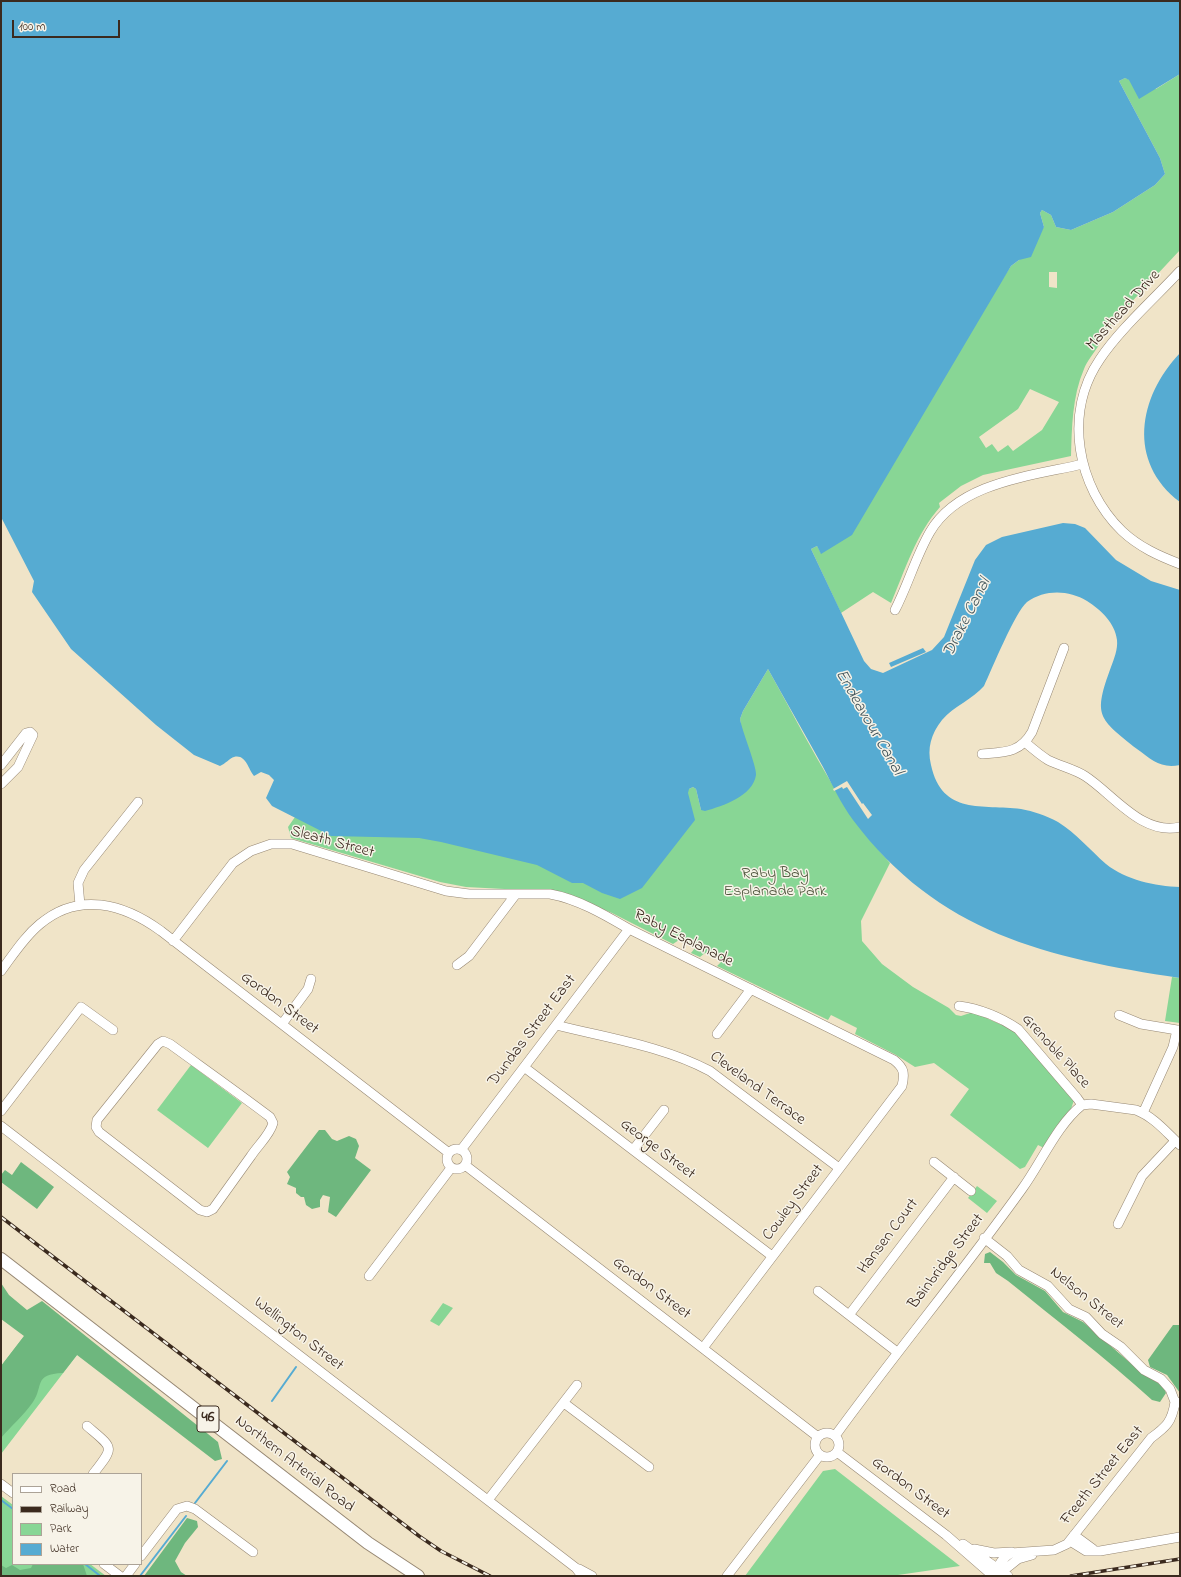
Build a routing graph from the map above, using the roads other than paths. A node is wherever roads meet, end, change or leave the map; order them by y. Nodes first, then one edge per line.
1 (1180, 271) edge
2 (1082, 464) junction
3 (1180, 564) edge
4 (895, 610) dead end
5 (1064, 648) dead end
6 (1026, 743) junction
7 (982, 754) dead end
8 (1, 765) edge
9 (1, 784) edge
10 (138, 802) dead end
11 (1180, 828) edge
12 (427, 886) joint
13 (516, 894) junction
14 (80, 905) junction
15 (629, 930) junction
16 (173, 940) junction
17 (457, 965) dead end
18 (1, 971) edge
19 (312, 979) dead end
20 (751, 989) junction
21 (960, 1006) dead end
22 (1118, 1015) dead end
23 (282, 1024) junction
24 (556, 1025) junction
25 (113, 1030) dead end
26 (1178, 1030) edge
27 (717, 1034) dead end
28 (524, 1068) junction
29 (905, 1075) joint
30 (1082, 1106) junction
31 (664, 1110) dead end
32 (1, 1111) edge
33 (1143, 1113) junction
34 (1, 1126) edge
35 (96, 1127) joint
36 (1178, 1143) edge
37 (461, 1150) junction
38 (633, 1150) junction
39 (449, 1153) junction
40 (934, 1162) dead end
41 (465, 1165) junction
42 (451, 1168) junction
43 (839, 1168) junction
44 (954, 1177) junction
45 (971, 1191) dead end
46 (1118, 1224) dead end
47 (984, 1238) junction
48 (772, 1256) junction
49 (1, 1259) edge
50 (369, 1276) dead end
51 (818, 1291) dead end
52 (849, 1315) junction
53 (703, 1348) junction
54 (897, 1352) junction
55 (577, 1385) dead end
56 (1177, 1402) edge
57 (564, 1403) junction
58 (87, 1426) dead end
59 (835, 1436) junction
60 (818, 1437) junction
61 (837, 1452) junction
62 (820, 1455) junction
63 (649, 1466) dead end
64 (94, 1473) edge
65 (1, 1484) edge
66 (12, 1492) edge
67 (488, 1500) junction
68 (946, 1535) junction
69 (1180, 1537) edge
70 (1072, 1538) junction
71 (967, 1546) junction
72 (254, 1552) dead end
73 (1016, 1552) junction
74 (1039, 1552) junction
75 (142, 1555) edge
76 (105, 1565) edge
77 (134, 1565) edge
78 (576, 1568) junction
79 (728, 1574) edge
80 (998, 1574) edge
81 (120, 1576) edge
82 (126, 1576) edge
83 (418, 1576) edge
84 (582, 1576) edge
85 (592, 1576) edge

1 - 2 street, Masthead Drive
2 - 3 street, Masthead Drive
2 - 4 street
5 - 6 street
6 - 7 street
6 - 11 street
8 - 9 street
10 - 14 street
12 - 13 street, Raby Esplanade
12 - 16 street, Sleath Street
13 - 15 street, Raby Esplanade
13 - 17 street
14 - 16 street, Gordon Street
14 - 18 street, Gordon Street
15 - 20 street, Raby Esplanade
15 - 24 street, Dundas Street East
16 - 23 street, Gordon Street
19 - 23 street
20 - 27 street
20 - 29 street, Raby Esplanade
21 - 30 street, Grenoble Place
22 - 26 street
23 - 39 street, Gordon Street
24 - 28 street, Dundas Street East
24 - 43 street, Cleveland Terrace
25 - 32 street
26 - 33 street
28 - 37 street, Dundas Street East
28 - 38 street, George Street
29 - 43 street, Cowley Street
30 - 33 street
30 - 47 street, Bainbridge Street
31 - 38 street
33 - 36 street
34 - 67 street, Wellington Street
35 - 35 street
36 - 46 street
37 - 39 street
37 - 41 street
38 - 48 street, George Street
39 - 42 street
40 - 44 street
41 - 42 street
41 - 53 street, Gordon Street
42 - 50 street
43 - 48 street, Cowley Street
44 - 45 street
44 - 52 street, Hansen Court
47 - 54 street, Bainbridge Street
47 - 56 street, Nelson Street
48 - 53 street, Cowley Street
49 - 83 main road, Northern Arterial Road / 46
51 - 52 street
52 - 54 street
53 - 60 street, Gordon Street
54 - 59 street, Bainbridge Street
55 - 57 street
56 - 70 street, Freeth Street East
57 - 63 street
57 - 67 street
58 - 64 street
59 - 60 street
59 - 61 street
60 - 62 street
61 - 62 street
61 - 68 street, Gordon Street
62 - 79 street
65 - 66 street
67 - 78 street, Wellington Street
68 - 71 street, Gordon Street
68 - 80 street, Gordon Street
69 - 70 street
70 - 74 street, Freeth Street East
71 - 73 street, Freeth Street East
71 - 80 street, Gordon Street
72 - 75 street
73 - 74 street, Freeth Street East
73 - 80 street
74 - 80 street, Freeth Street East
76 - 81 street
77 - 82 street
78 - 84 street, Wellington Street
78 - 85 street, Wellington Street

